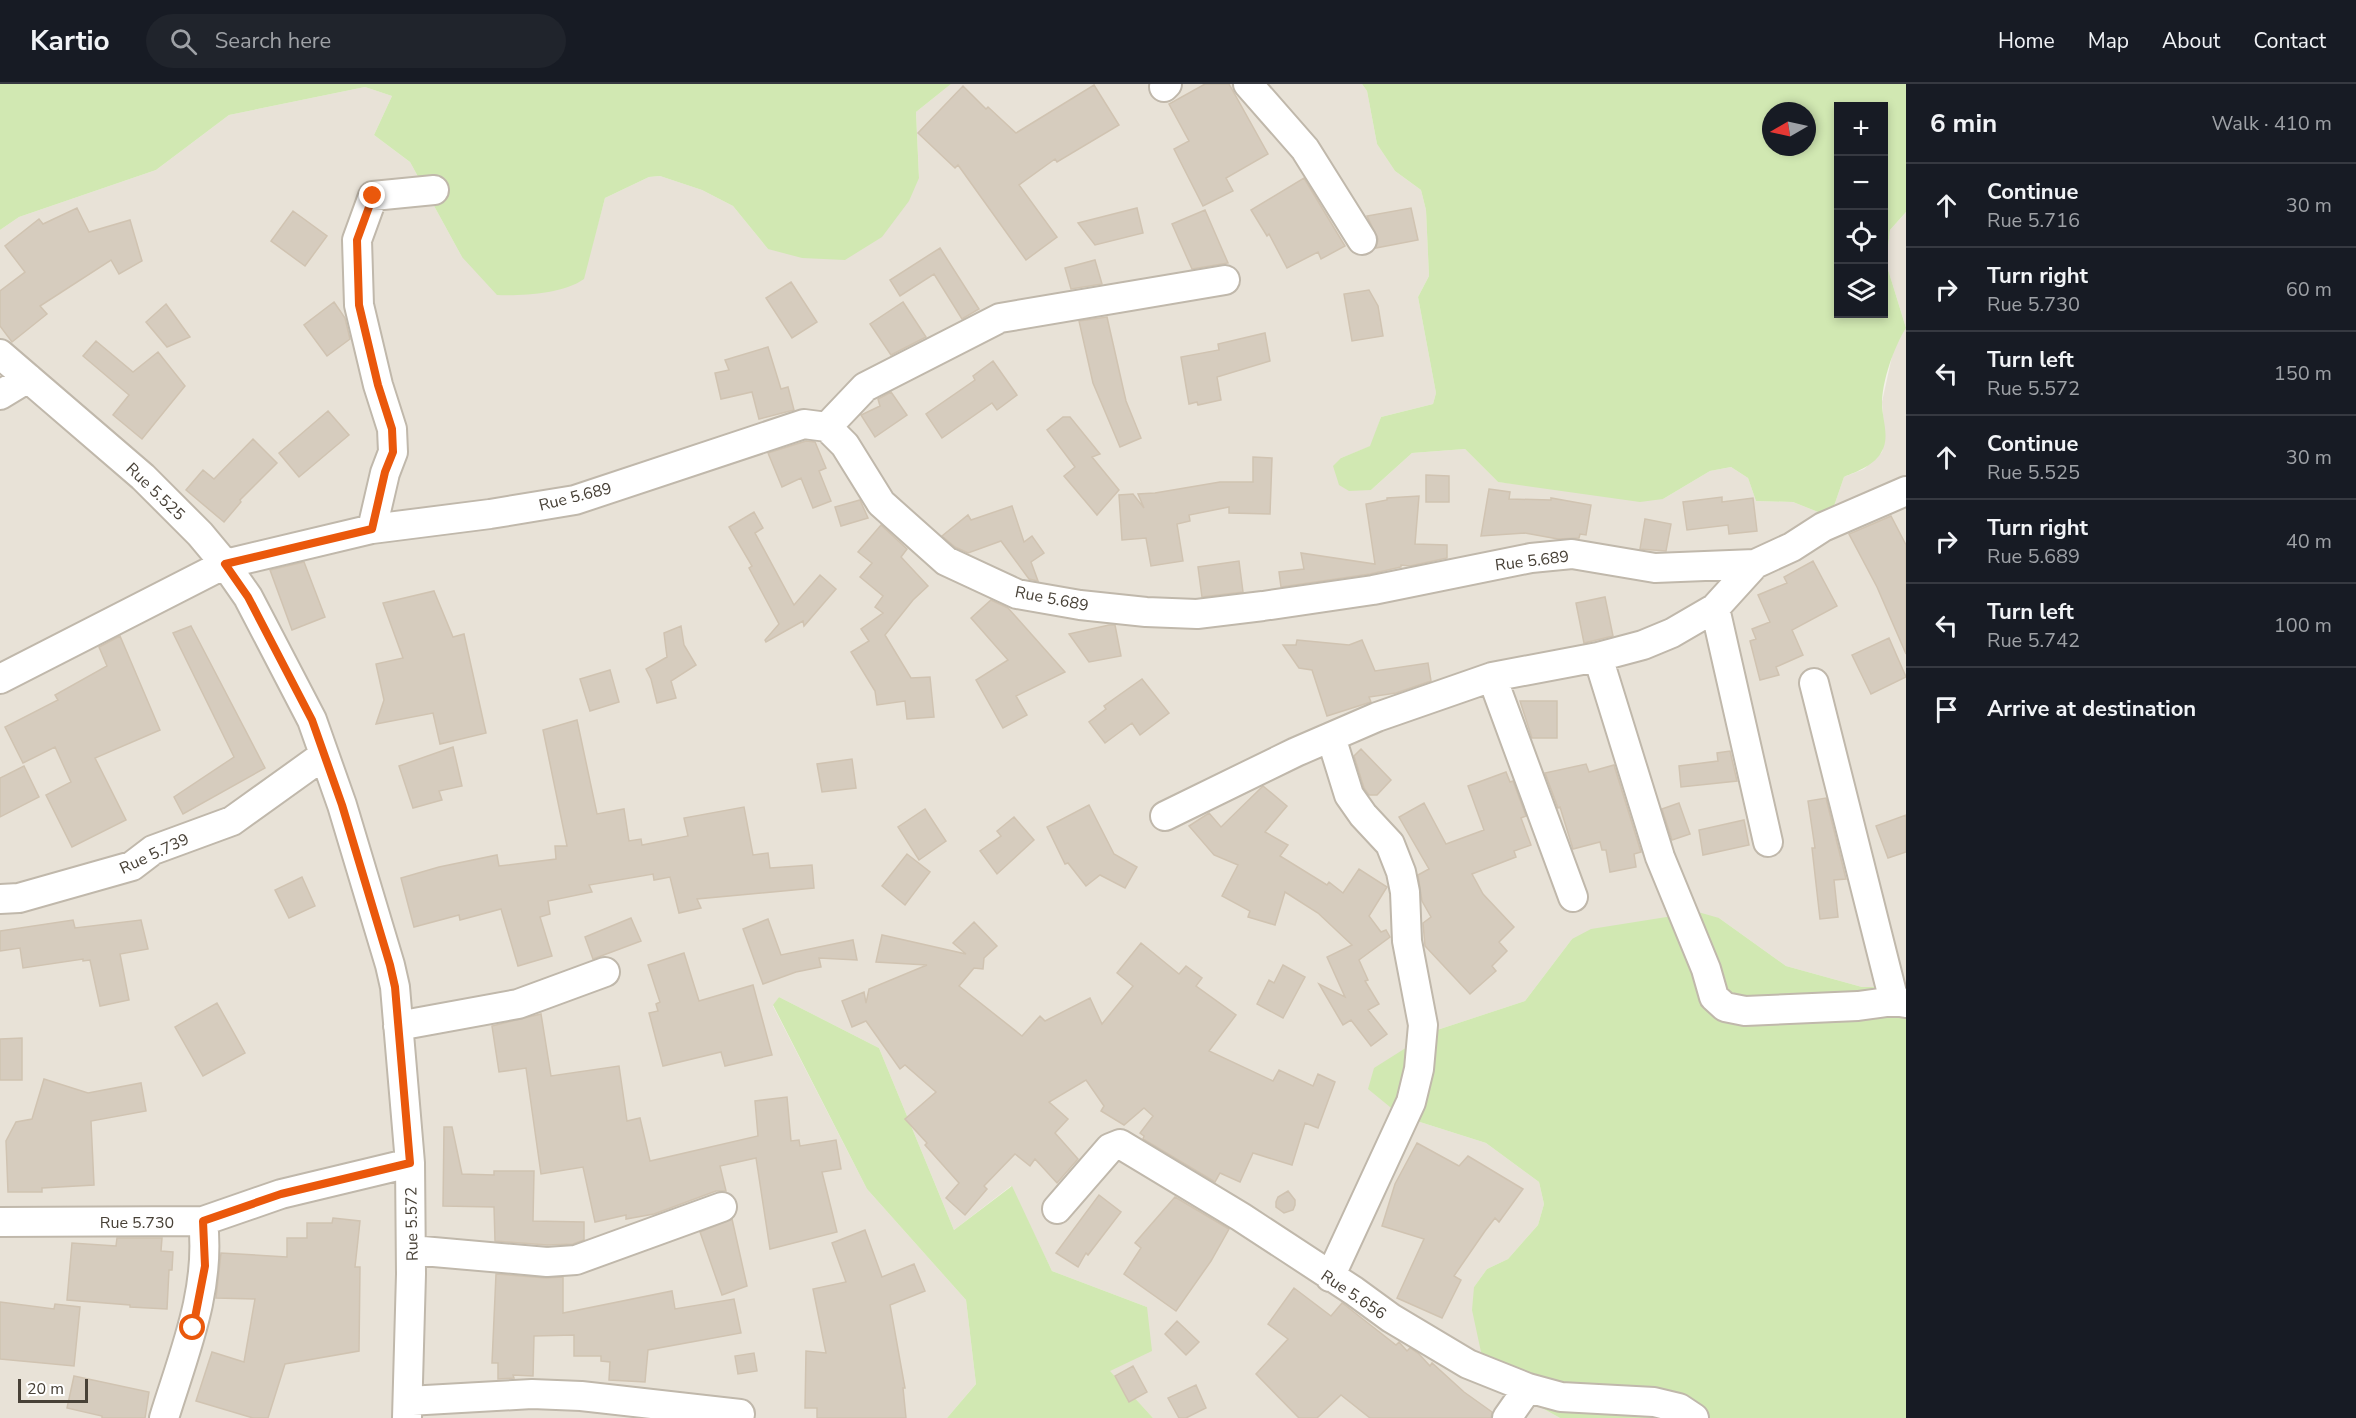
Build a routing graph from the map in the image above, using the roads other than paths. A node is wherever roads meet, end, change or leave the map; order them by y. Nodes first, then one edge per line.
1 (1248, 84) edge
2 (434, 190) dead end
3 (1362, 240) dead end
4 (1224, 280) dead end
5 (0, 354) edge
6 (28, 378) junction
7 (0, 395) edge
8 (826, 427) junction
9 (1906, 491) edge
10 (372, 529) junction
11 (225, 564) junction
12 (1755, 564) junction
13 (1715, 608) junction
14 (278, 656) joint
15 (1598, 657) junction
16 (1492, 677) junction
17 (0, 679) edge
18 (1814, 683) dead end
19 (1331, 737) junction
20 (324, 755) junction
21 (1165, 816) dead end
22 (1768, 842) dead end
23 (1573, 897) dead end
24 (0, 899) edge
25 (605, 972) dead end
26 (1900, 1002) edge
27 (398, 1026) junction
28 (410, 1163) junction
29 (722, 1207) dead end
30 (1057, 1209) dead end
31 (203, 1221) junction
32 (0, 1222) edge
33 (411, 1250) junction
34 (1330, 1277) junction
35 (1528, 1388) junction
36 (408, 1410) edge
37 (740, 1414) dead end
38 (164, 1418) edge
39 (1507, 1418) edge
40 (1694, 1418) edge

1 - 3 street
2 - 10 street
4 - 8 street
5 - 6 street, Rue 5.525
6 - 7 street
6 - 11 street, Rue 5.525
8 - 10 street, Rue 5.689
8 - 12 street, Rue 5.689
9 - 12 street, Rue 5.689
10 - 11 street, Rue 5.689
11 - 14 street, Rue 5.525
11 - 17 street, Rue 5.689
12 - 13 street
13 - 15 street
13 - 22 street
14 - 20 street, Rue 5.572
15 - 16 street
15 - 26 street
16 - 19 street
16 - 23 street
18 - 26 street
19 - 21 street
19 - 34 street
20 - 24 street, Rue 5.739
20 - 27 street, Rue 5.572
25 - 27 street
27 - 28 street, Rue 5.572
28 - 31 street, Rue 5.730
28 - 33 street, Rue 5.572
29 - 33 street
30 - 34 street, Rue 5.656
31 - 32 street, Rue 5.730
31 - 38 street
33 - 36 street, Rue 5.572
34 - 35 street, Rue 5.656
35 - 39 street
35 - 40 street, Rue 5.656
36 - 37 street

